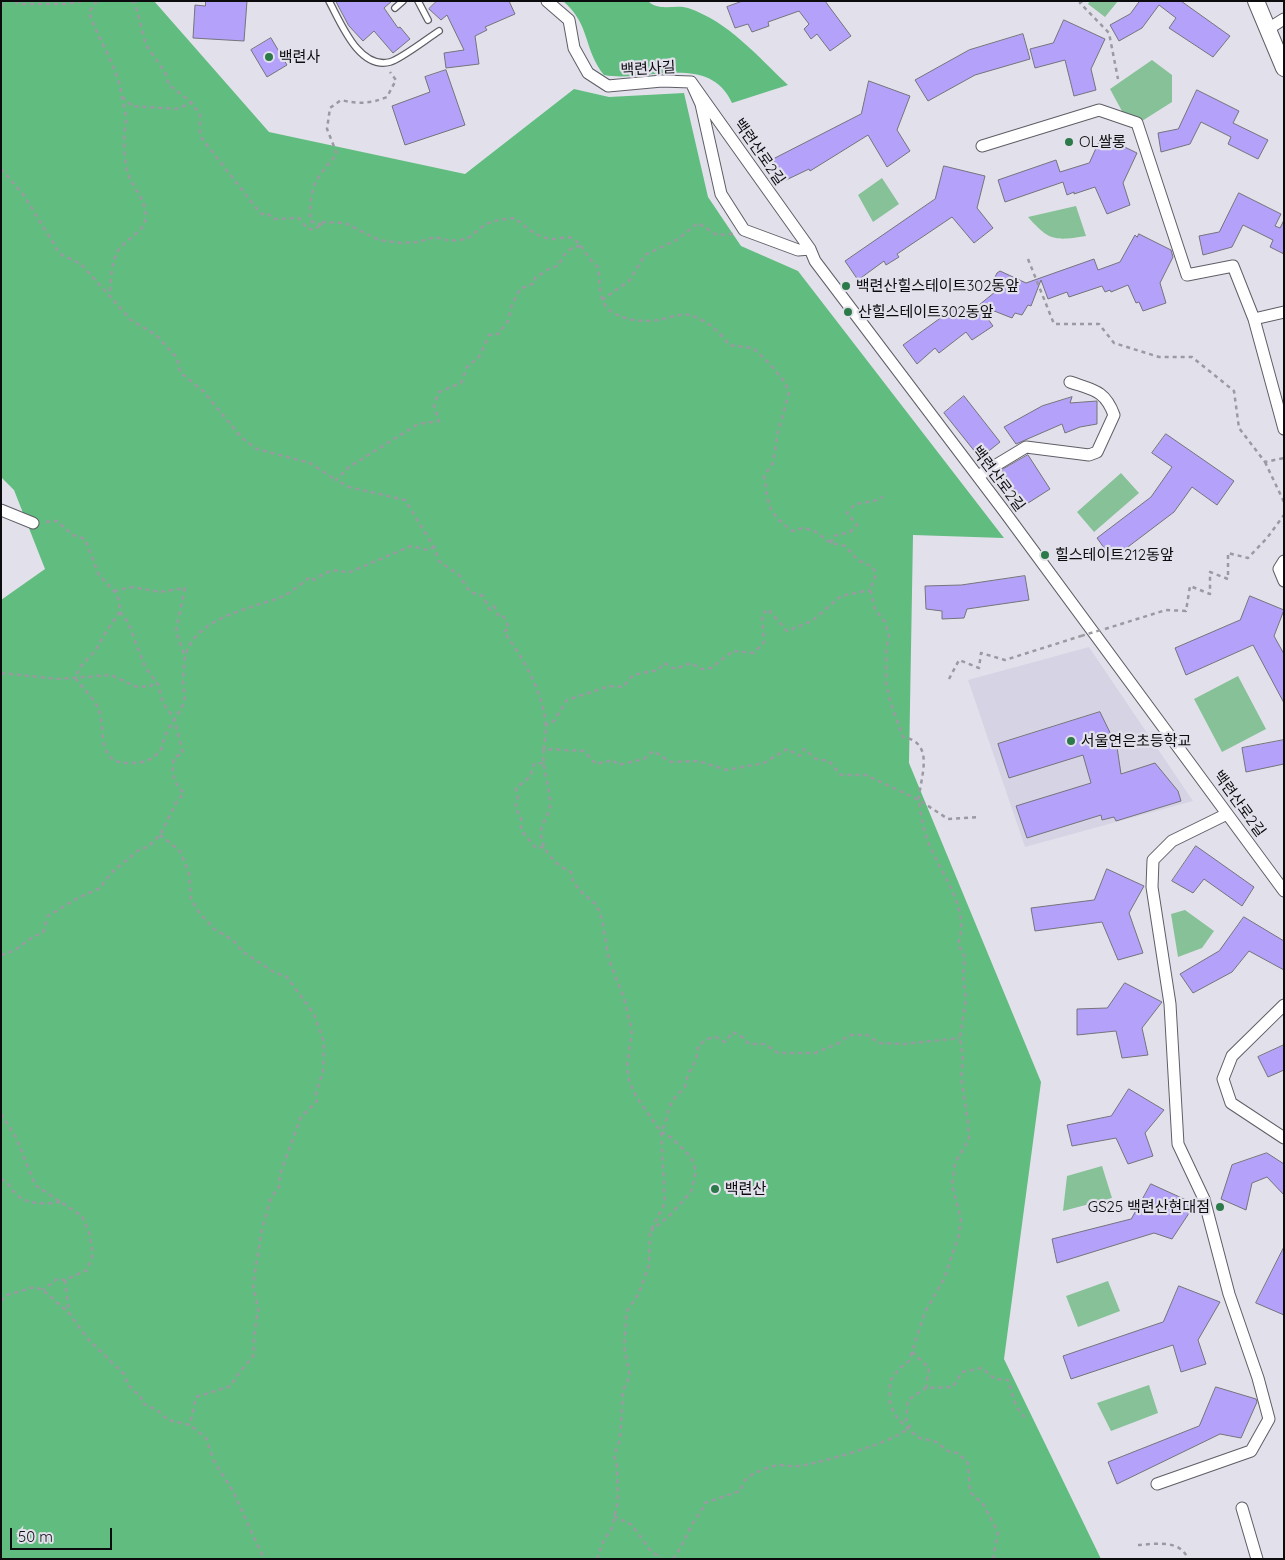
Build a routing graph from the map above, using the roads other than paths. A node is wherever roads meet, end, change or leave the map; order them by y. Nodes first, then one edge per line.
1 (329, 1) edge
2 (403, 1) edge
3 (418, 1) edge
4 (547, 1) edge
5 (1256, 1) edge
6 (395, 8) dead end
7 (1284, 19) edge
8 (428, 20) dead end
9 (1268, 29) junction
10 (439, 31) dead end
11 (1284, 68) edge
12 (691, 82) junction
13 (982, 146) dead end
14 (810, 249) junction
15 (1284, 312) edge
16 (1254, 319) junction
17 (1070, 382) dead end
18 (1284, 428) edge
19 (978, 476) junction
20 (1, 510) edge
21 (33, 523) road end
22 (1284, 561) edge
23 (1284, 581) edge
24 (1227, 814) junction
25 (1284, 891) edge
26 (1284, 1006) edge
27 (1284, 1138) edge
28 (1157, 1484) dead end
29 (1242, 1508) dead end
30 (1257, 1559) edge

1 - 10 lane
2 - 6 lane
3 - 8 lane
4 - 12 street, 백련사길
5 - 9 main road
7 - 9 street
9 - 11 main road
12 - 14 street, 백련산로2길
12 - 14 street, 백련사길
13 - 16 street
14 - 19 street, 백련산로2길
15 - 16 street
16 - 18 street
17 - 19 street
19 - 24 street, 백련산로2길
20 - 21 street
22 - 23 street
24 - 25 street, 백련산로2길
24 - 28 street
26 - 27 street
29 - 30 street

